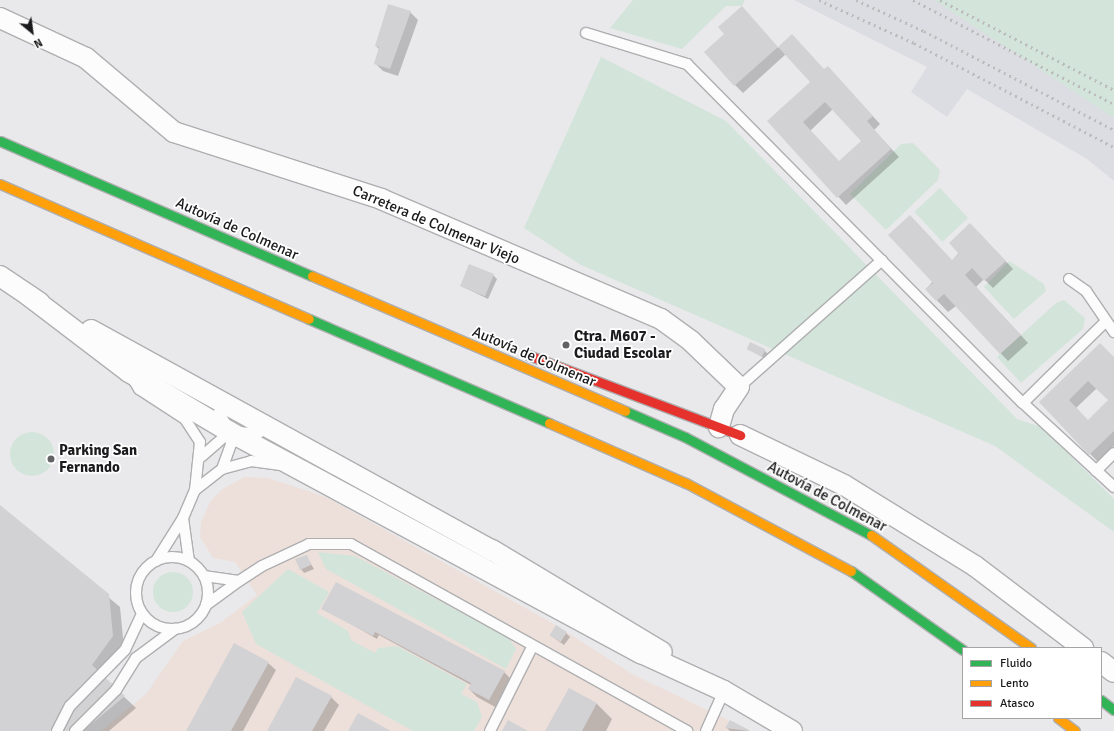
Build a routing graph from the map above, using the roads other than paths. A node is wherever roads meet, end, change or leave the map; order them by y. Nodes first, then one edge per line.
1 (0, 18) edge
2 (586, 33) dead end
3 (0, 141) edge
4 (0, 184) edge
5 (882, 260) junction
6 (0, 276) edge
7 (309, 276) junction
8 (1069, 279) dead end
9 (28, 295) junction
10 (1105, 322) junction
11 (1114, 332) edge
12 (496, 344) dead end
13 (519, 352) dead end
14 (129, 372) junction
15 (739, 387) junction
16 (1023, 403) junction
17 (219, 412) joint
18 (719, 427) junction
19 (230, 432) junction
20 (259, 433) joint
21 (740, 435) joint
22 (1114, 452) edge
23 (201, 457) junction
24 (294, 466) junction
25 (222, 469) junction
26 (1096, 470) junction
27 (1114, 486) edge
28 (195, 490) junction
29 (183, 518) junction
30 (440, 524) junction
31 (156, 560) junction
32 (189, 562) junction
33 (204, 576) junction
34 (239, 581) junction
35 (206, 605) junction
36 (142, 614) junction
37 (175, 629) junction
38 (532, 647) junction
39 (1030, 647) edge
40 (1082, 647) edge
41 (962, 649) edge
42 (1102, 663) edge
43 (1114, 672) edge
44 (695, 676) junction
45 (724, 691) junction
46 (1102, 701) edge
47 (1114, 710) edge
48 (1059, 719) edge
49 (58, 731) edge
50 (75, 731) edge
51 (490, 731) edge
52 (687, 731) edge
53 (706, 731) edge
54 (792, 731) edge
55 (1075, 731) edge

1 - 15 street, Carretera de Colmenar Viejo
2 - 5 lane
3 - 7 highway, Autovía de Colmenar
4 - 41 highway
5 - 15 lane
5 - 16 lane
6 - 9 street
7 - 12 highway
7 - 39 highway, Autovía de Colmenar
8 - 10 lane
9 - 14 street
9 - 17 street
9 - 30 street
10 - 11 lane
10 - 16 lane
13 - 18 highway
14 - 19 street
14 - 23 lane
15 - 18 street
16 - 26 lane
17 - 19 lane
18 - 21 highway
19 - 20 lane
19 - 23 lane
19 - 24 street
19 - 25 lane
20 - 30 street
21 - 40 street
22 - 26 lane
23 - 28 lane
24 - 25 lane
24 - 44 street
25 - 28 lane
26 - 27 lane
28 - 29 lane
29 - 31 lane
29 - 32 lane
30 - 44 street
31 - 32 lane
31 - 36 lane
32 - 33 lane
33 - 34 lane
33 - 35 lane
34 - 35 lane
34 - 38 lane
35 - 37 lane
36 - 37 lane
36 - 49 lane
37 - 50 lane
38 - 51 lane
38 - 52 lane
42 - 43 street
44 - 45 street
45 - 53 lane
45 - 54 street
46 - 47 highway
48 - 55 highway

